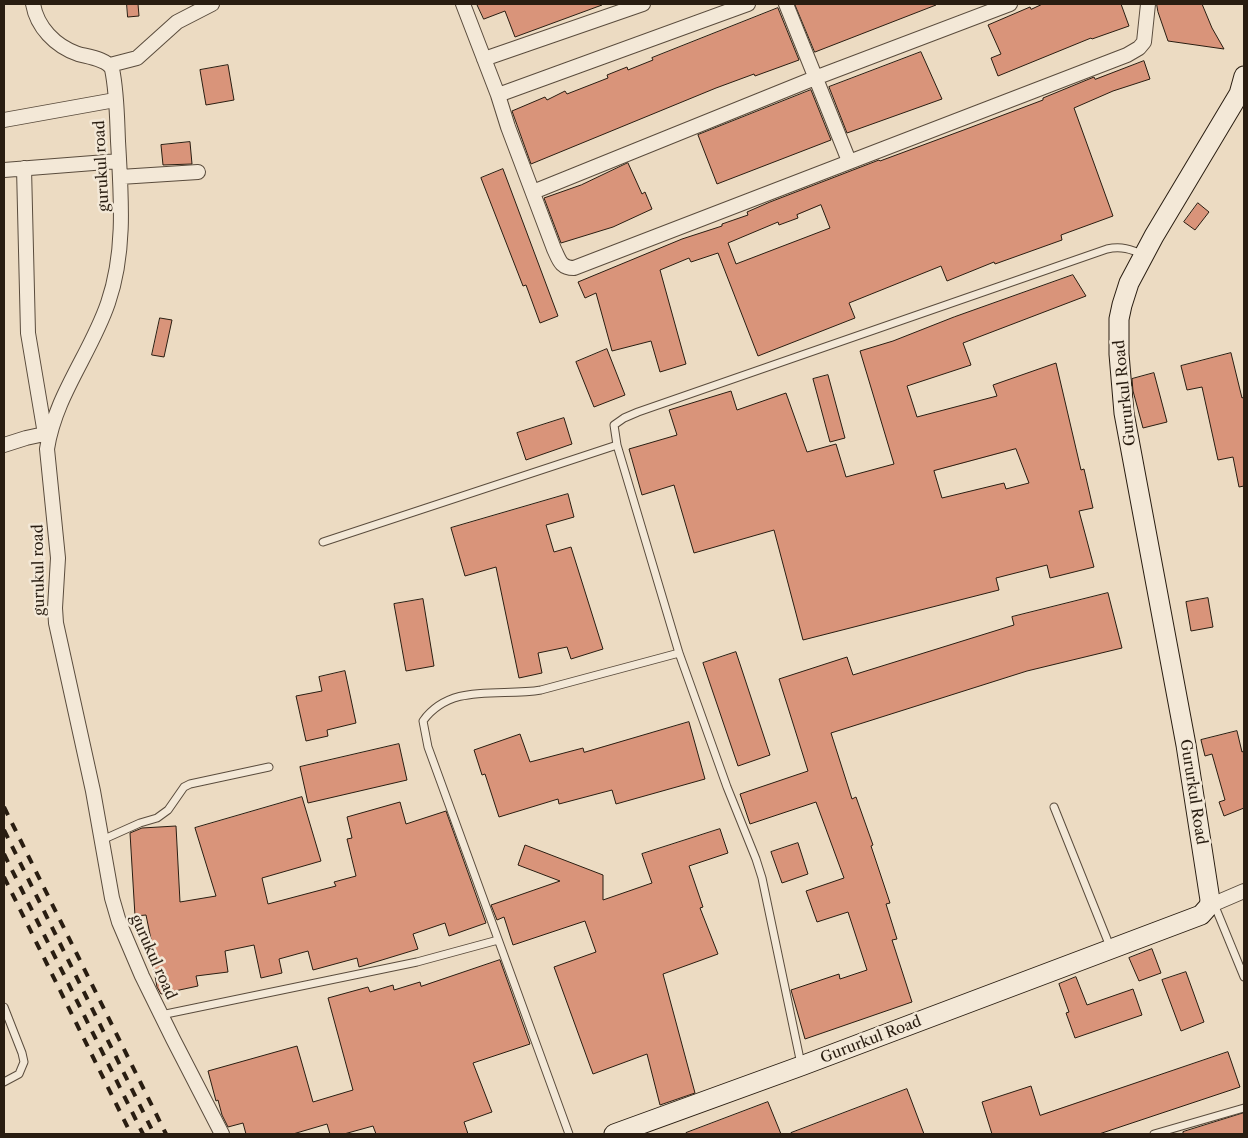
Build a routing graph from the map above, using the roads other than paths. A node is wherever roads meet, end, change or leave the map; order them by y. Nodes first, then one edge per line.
1 (33, 4) edge
2 (212, 4) edge
3 (463, 4) edge
4 (643, 4) edge
5 (748, 4) edge
6 (786, 4) edge
7 (1010, 4) edge
8 (1148, 4) edge
9 (484, 59) junction
10 (110, 65) junction
11 (1244, 76) edge
12 (815, 78) junction
13 (498, 95) junction
14 (115, 100) junction
15 (4, 120) edge
16 (119, 161) junction
17 (848, 162) junction
18 (24, 168) junction
19 (4, 170) edge
20 (198, 172) dead end
21 (120, 177) junction
22 (533, 192) junction
23 (1144, 255) junction
24 (47, 434) junction
25 (4, 445) edge
26 (616, 445) junction
27 (323, 542) dead end
28 (679, 653) junction
29 (269, 767) dead end
30 (1054, 808) dead end
31 (102, 840) junction
32 (1244, 891) edge
33 (1212, 905) junction
34 (498, 940) junction
35 (1111, 950) junction
36 (1244, 977) edge
37 (4, 1007) edge
38 (161, 1015) junction
39 (801, 1066) junction
40 (4, 1082) edge
41 (1244, 1108) edge
42 (222, 1134) edge
43 (569, 1134) edge
44 (614, 1134) edge
45 (1154, 1134) edge

1 - 10 street
2 - 10 street
3 - 9 street
4 - 9 street
5 - 13 street
6 - 12 street
7 - 12 street
8 - 17 street
9 - 13 street
10 - 14 street, gurukul road
11 - 23 street, Gururkul Road
12 - 17 street
12 - 22 street
13 - 22 street
14 - 15 street
14 - 16 street, gurukul road
16 - 18 street
16 - 21 street, gurukul road
17 - 22 street
18 - 19 street
18 - 24 street
20 - 21 street
21 - 24 street, gurukul road
23 - 26 lane
23 - 33 street, Gururkul Road
24 - 25 street
24 - 31 street, gurukul road
26 - 27 lane
26 - 28 lane
28 - 34 lane
28 - 39 lane
29 - 31 lane
30 - 35 lane
31 - 38 street, gurukul road
32 - 33 street
33 - 35 street, Gururkul Road
33 - 36 lane
34 - 38 lane
34 - 43 lane
35 - 39 street, Gururkul Road
37 - 40 lane
38 - 42 street, gurukul road
39 - 44 street, Gururkul Road
41 - 45 lane

